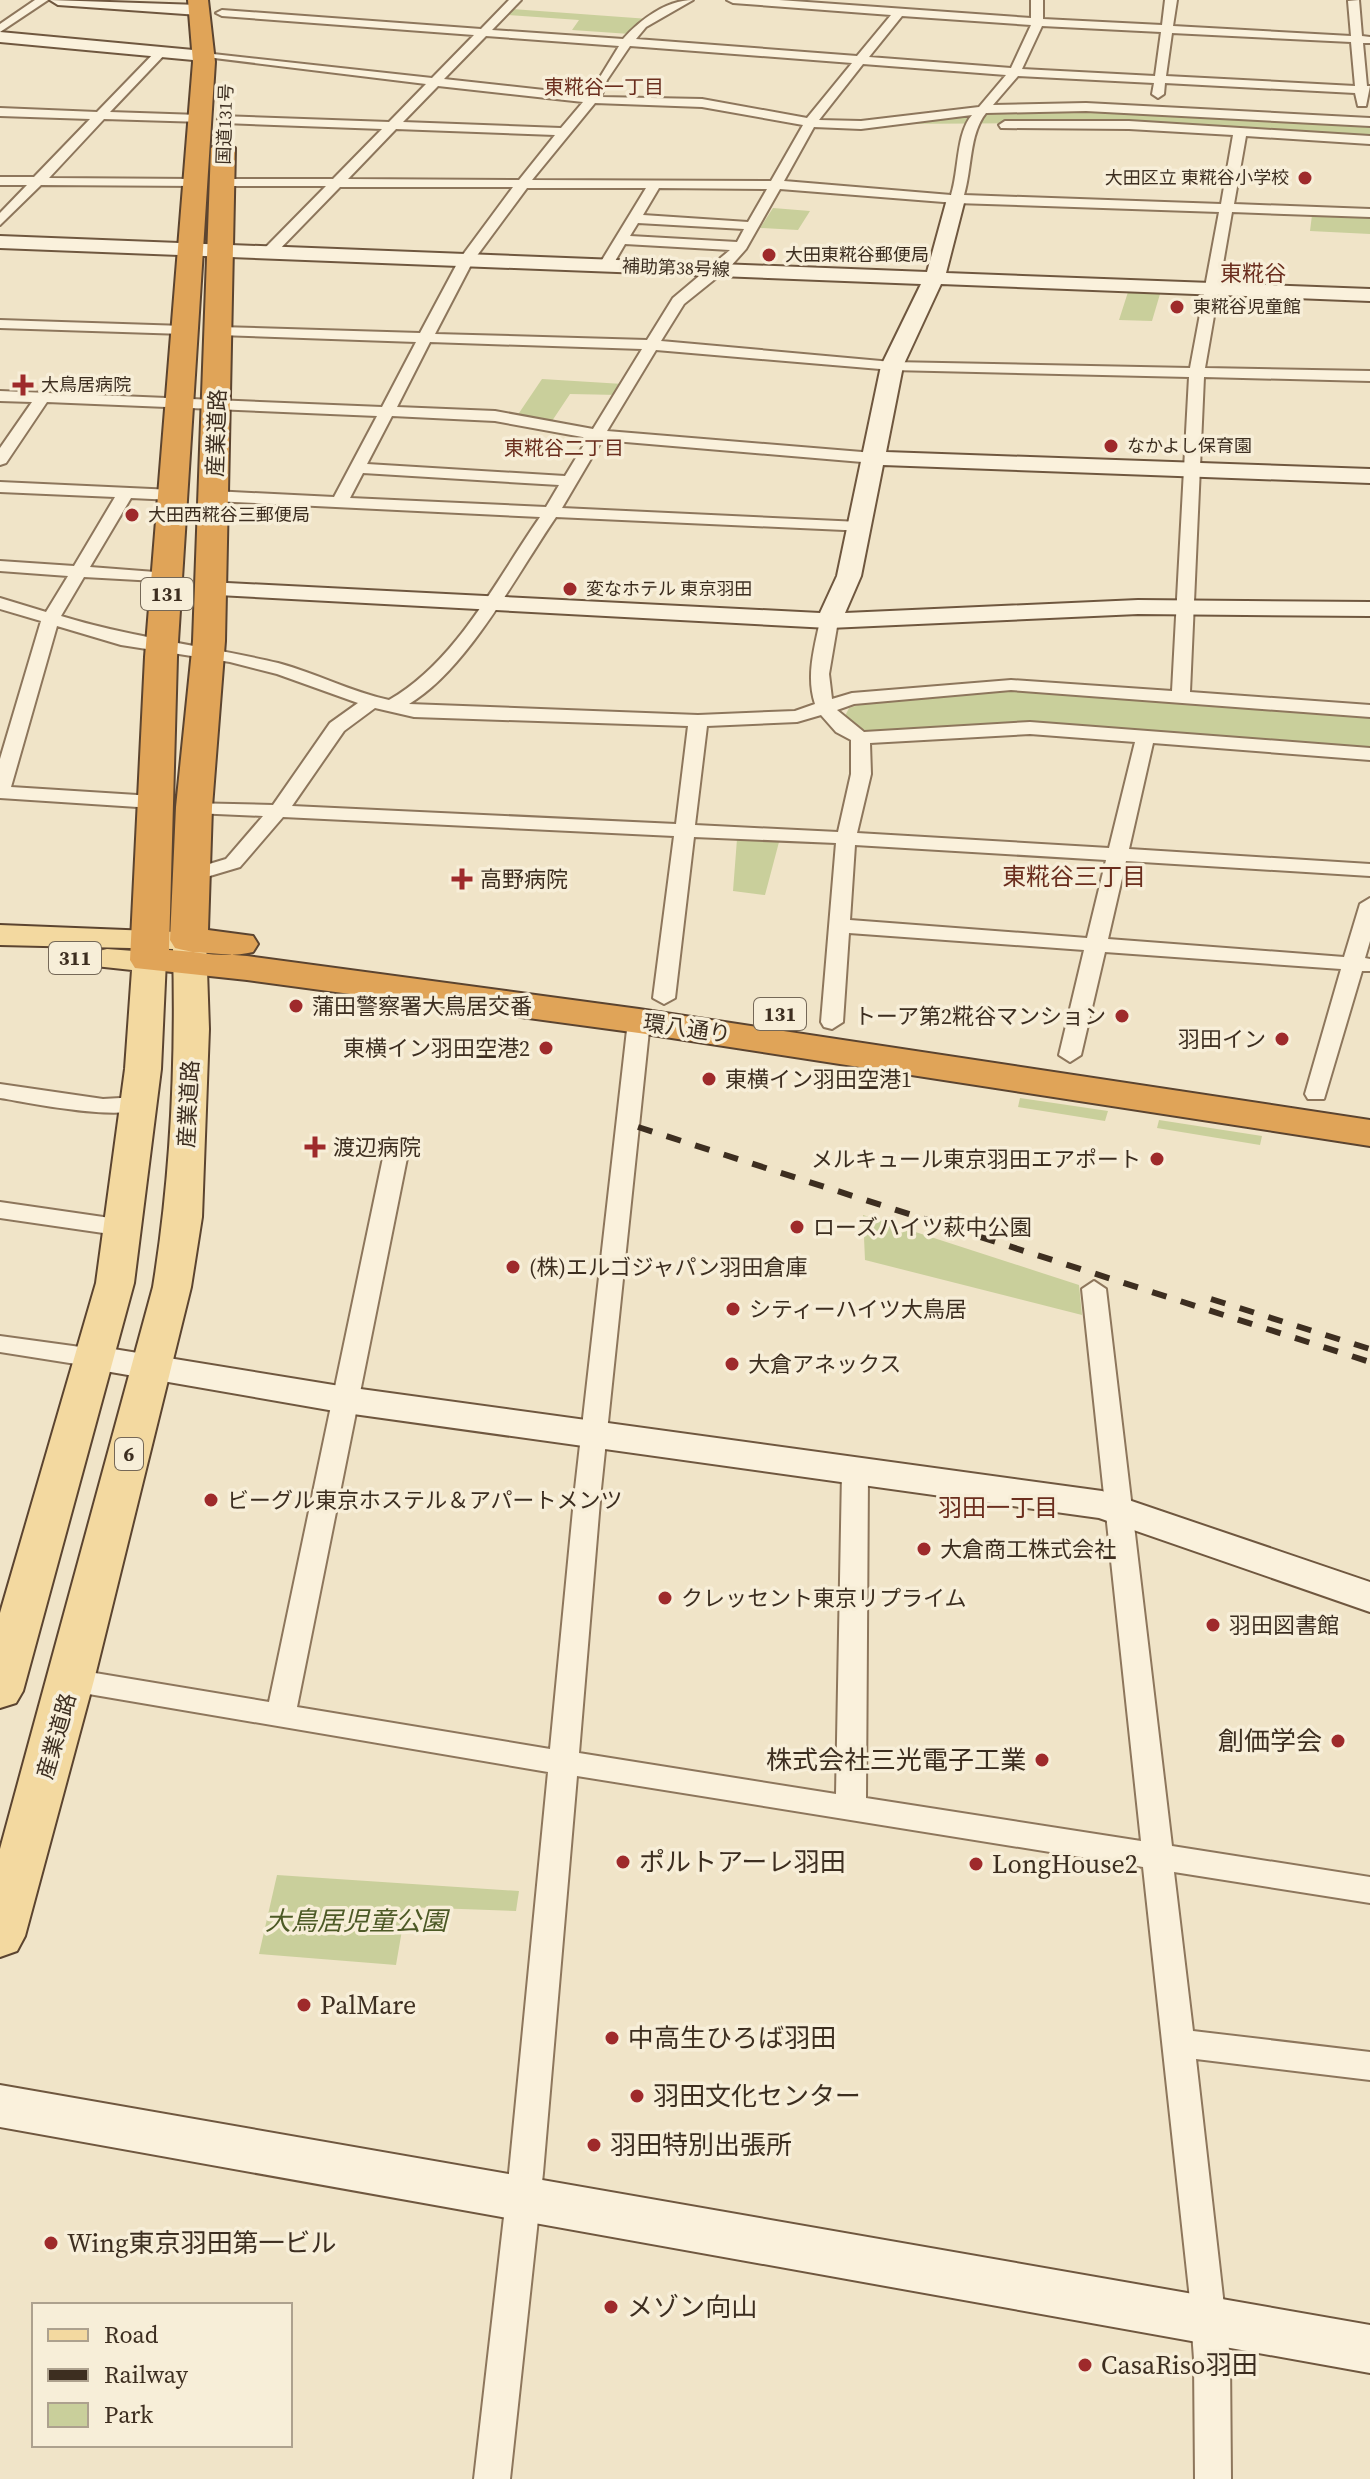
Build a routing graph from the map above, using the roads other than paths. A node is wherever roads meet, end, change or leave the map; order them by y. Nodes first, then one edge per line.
1 (42, 0) edge
2 (58, 0) edge
3 (515, 0) edge
4 (687, 0) edge
5 (733, 0) edge
6 (1037, 0) edge
7 (1171, 0) edge
8 (1354, 1) edge
9 (103, 2) edge
10 (210, 6) edge
11 (898, 13) junction
12 (1037, 22) junction
13 (0, 29) edge
14 (1168, 29) junction
15 (483, 33) junction
16 (0, 37) edge
17 (1364, 40) edge
18 (626, 43) junction
19 (162, 51) junction
20 (215, 57) junction
21 (860, 60) junction
22 (1015, 72) junction
23 (1159, 79) junction
24 (434, 81) junction
25 (1366, 90) edge
26 (591, 99) junction
27 (1156, 109) junction
28 (981, 110) junction
29 (0, 112) edge
30 (102, 116) junction
31 (199, 119) junction
32 (224, 119) junction
33 (1366, 122) edge
34 (810, 123) junction
35 (880, 124) junction
36 (984, 125) junction
37 (392, 126) junction
38 (563, 132) junction
39 (1240, 132) junction
40 (1370, 140) edge
41 (0, 181) edge
42 (339, 181) junction
43 (224, 182) junction
44 (195, 183) junction
45 (523, 183) junction
46 (37, 184) junction
47 (655, 184) junction
48 (779, 185) junction
49 (956, 199) junction
50 (1228, 209) junction
51 (1370, 213) edge
52 (634, 219) junction
53 (0, 221) edge
54 (754, 226) junction
55 (621, 240) junction
56 (0, 242) edge
57 (741, 246) junction
58 (189, 249) junction
59 (222, 250) junction
60 (269, 252) junction
61 (466, 260) junction
62 (606, 265) junction
63 (717, 270) junction
64 (934, 279) junction
65 (1212, 289) junction
66 (1370, 295) edge
67 (0, 324) edge
68 (184, 330) junction
69 (219, 331) junction
70 (424, 338) junction
71 (652, 345) junction
72 (892, 366) junction
73 (1197, 373) junction
74 (1370, 376) edge
75 (0, 396) edge
76 (42, 398) junction
77 (179, 404) junction
78 (217, 405) junction
79 (385, 412) junction
80 (598, 435) junction
81 (874, 458) junction
82 (0, 460) edge
83 (357, 468) junction
84 (1192, 470) junction
85 (1370, 476) edge
86 (570, 481) junction
87 (0, 487) edge
88 (126, 493) junction
89 (173, 495) junction
90 (213, 496) junction
91 (339, 503) junction
92 (551, 512) junction
93 (860, 527) junction
94 (0, 566) edge
95 (80, 570) junction
96 (168, 578) junction
97 (208, 589) junction
98 (0, 603) edge
99 (488, 605) junction
100 (1185, 607) junction
101 (1370, 609) edge
102 (50, 620) junction
103 (829, 621) junction
104 (162, 645) junction
105 (208, 654) junction
106 (1181, 694) junction
107 (381, 704) junction
108 (824, 709) junction
109 (1370, 711) edge
110 (698, 721) junction
111 (1146, 735) junction
112 (860, 738) junction
113 (1370, 754) edge
114 (0, 792) edge
115 (153, 802) junction
116 (194, 807) junction
117 (279, 810) junction
118 (685, 830) junction
119 (846, 838) junction
120 (1117, 855) junction
121 (1370, 870) edge
122 (193, 875) junction
123 (1370, 904) edge
124 (842, 926) junction
125 (0, 935) edge
126 (1095, 943) junction
127 (149, 950) junction
128 (189, 951) junction
129 (0, 955) edge
130 (1362, 964) edge
131 (652, 1010) junction
132 (832, 1022) junction
133 (1070, 1055) junction
134 (0, 1091) edge
135 (1316, 1094) junction
136 (138, 1104) junction
137 (1370, 1104) edge
138 (1370, 1133) edge
139 (396, 1153) dead end
140 (0, 1210) edge
141 (124, 1228) junction
142 (1094, 1289) dead end
143 (0, 1344) edge
144 (95, 1358) junction
145 (151, 1370) junction
146 (346, 1400) junction
147 (595, 1433) junction
148 (855, 1473) junction
149 (1121, 1509) junction
150 (1370, 1597) edge
151 (3, 1673) edge
152 (71, 1680) junction
153 (281, 1716) junction
154 (566, 1763) junction
155 (851, 1808) junction
156 (1158, 1856) junction
157 (1370, 1890) edge
158 (0, 1936) edge
159 (1178, 2043) junction
160 (1370, 2066) edge
161 (0, 2106) edge
162 (524, 2199) junction
163 (1207, 2319) junction
164 (1370, 2349) edge
165 (492, 2479) edge
166 (1213, 2479) edge

1 - 13 street
2 - 9 street
3 - 15 street
4 - 18 street
5 - 11 street
6 - 12 street
7 - 14 street
8 - 17 street
9 - 10 street
10 - 15 street
10 - 20 highway, 国道131号 / 131
11 - 12 street
11 - 21 street
12 - 14 street
12 - 22 street
14 - 17 street
14 - 23 street
15 - 18 street
15 - 24 street
16 - 19 street
17 - 25 street
18 - 21 street
18 - 26 street
19 - 20 street
19 - 30 street
20 - 24 street
20 - 31 highway, 国道131号 / 131
20 - 32 highway, 国道131号 / 131
21 - 22 street
21 - 34 street
22 - 23 street
22 - 28 street
23 - 25 street
23 - 27 street
24 - 26 street
24 - 37 street
25 - 33 street
26 - 34 street
26 - 38 street
27 - 28 street
27 - 33 street
28 - 35 street
28 - 36 street
29 - 30 street
30 - 31 street
30 - 46 street
31 - 44 highway, 国道131号 / 131
32 - 37 street
32 - 43 highway, 国道131号 / 131
34 - 35 street
34 - 48 street
35 - 36 street
36 - 39 street
36 - 49 street
37 - 38 street
37 - 42 street
38 - 45 street
39 - 40 street
39 - 50 street
41 - 46 street
42 - 43 street
42 - 45 street
42 - 60 street
43 - 59 highway, 国道131号 / 131
44 - 46 street
44 - 58 highway, 国道131号 / 131
45 - 47 street
45 - 61 street
46 - 53 street
47 - 48 street
47 - 52 street
48 - 49 street
48 - 54 street
49 - 50 street
49 - 64 street
50 - 51 street
50 - 65 street
52 - 54 street
52 - 55 street
54 - 57 street
55 - 57 street
55 - 62 street
56 - 58 street, 補助第38号線
57 - 63 street
58 - 59 street, 補助第38号線
58 - 68 highway, 産業道路 / 131
59 - 60 street, 補助第38号線
59 - 69 highway, 産業道路 / 131
60 - 61 street, 補助第38号線
61 - 62 street, 補助第38号線
61 - 70 street
62 - 63 street, 補助第38号線
63 - 64 street, 補助第38号線
63 - 71 street
64 - 65 street, 補助第38号線
64 - 72 street
65 - 66 street, 補助第38号線
65 - 73 street
67 - 68 street
68 - 77 highway, 産業道路 / 131
69 - 70 street
69 - 78 highway, 産業道路 / 131
70 - 71 street
70 - 79 street
71 - 72 street
71 - 80 street
72 - 73 street
72 - 81 street
73 - 74 street
73 - 84 street
75 - 76 street
76 - 77 street
76 - 82 street
77 - 78 street
77 - 89 highway, 産業道路 / 131
78 - 79 street
78 - 90 highway, 産業道路 / 131
79 - 80 street
79 - 83 street
80 - 81 street
80 - 86 street
81 - 84 street
81 - 93 street
83 - 86 street
83 - 91 street
84 - 85 street
84 - 100 street
86 - 92 street
87 - 88 street
88 - 89 street
88 - 95 street
89 - 96 highway, 産業道路 / 131
90 - 91 street
90 - 97 highway, 産業道路 / 131
91 - 92 street
92 - 93 street
92 - 99 street
93 - 103 street
94 - 95 street
95 - 96 street
95 - 102 street
96 - 104 highway, 産業道路 / 131
97 - 99 street
97 - 105 highway, 産業道路 / 131
98 - 102 street
99 - 103 street
99 - 107 street
100 - 101 street
100 - 103 street
100 - 106 street
102 - 104 street
102 - 114 street
103 - 108 street
104 - 105 street
104 - 115 highway, 産業道路 / 131
105 - 107 street
105 - 116 highway, 産業道路 / 131
106 - 108 street
106 - 109 street
107 - 110 street
107 - 117 street
108 - 110 street
108 - 112 street
110 - 118 street
111 - 112 street
111 - 113 street
111 - 120 street
112 - 119 street
114 - 115 street
115 - 127 highway, 産業道路 / 131
116 - 117 street
116 - 122 highway, 産業道路 / 131
117 - 118 street
117 - 122 street
118 - 119 street
118 - 131 street
119 - 120 street
119 - 124 street
120 - 121 street
120 - 126 street
122 - 128 highway, 産業道路 / 131
123 - 130 street
124 - 126 street
124 - 132 street
125 - 127 main road, 環八通り / 311
126 - 130 street
126 - 133 street
127 - 128 highway, 環八通り / 131
127 - 129 main road, 環八通り / 311
127 - 136 main road, 産業道路
128 - 131 highway, 環八通り / 131
128 - 145 main road, 産業道路 / 6
130 - 135 street
131 - 132 highway, 環八通り / 131
131 - 138 highway, 環八通り / 131
131 - 147 street
132 - 133 highway, 環八通り / 131
133 - 135 highway, 環八通り / 131
134 - 136 street
135 - 137 highway, 環八通り / 131
136 - 141 main road, 産業道路
139 - 146 street
140 - 141 street
141 - 144 main road, 産業道路
142 - 149 street
143 - 144 street
144 - 145 street
144 - 151 main road, 産業道路
145 - 146 street
145 - 152 main road, 産業道路 / 6
146 - 147 street
146 - 153 street
147 - 148 street
147 - 154 street
148 - 149 street
148 - 155 street
149 - 150 street
149 - 156 street
152 - 153 street
152 - 158 main road, 産業道路 / 6
153 - 154 street
154 - 155 street
154 - 162 street
155 - 156 street
156 - 157 street
156 - 159 street
159 - 160 street
159 - 163 street
161 - 162 street
162 - 163 street
162 - 165 street
163 - 164 street
163 - 166 street

